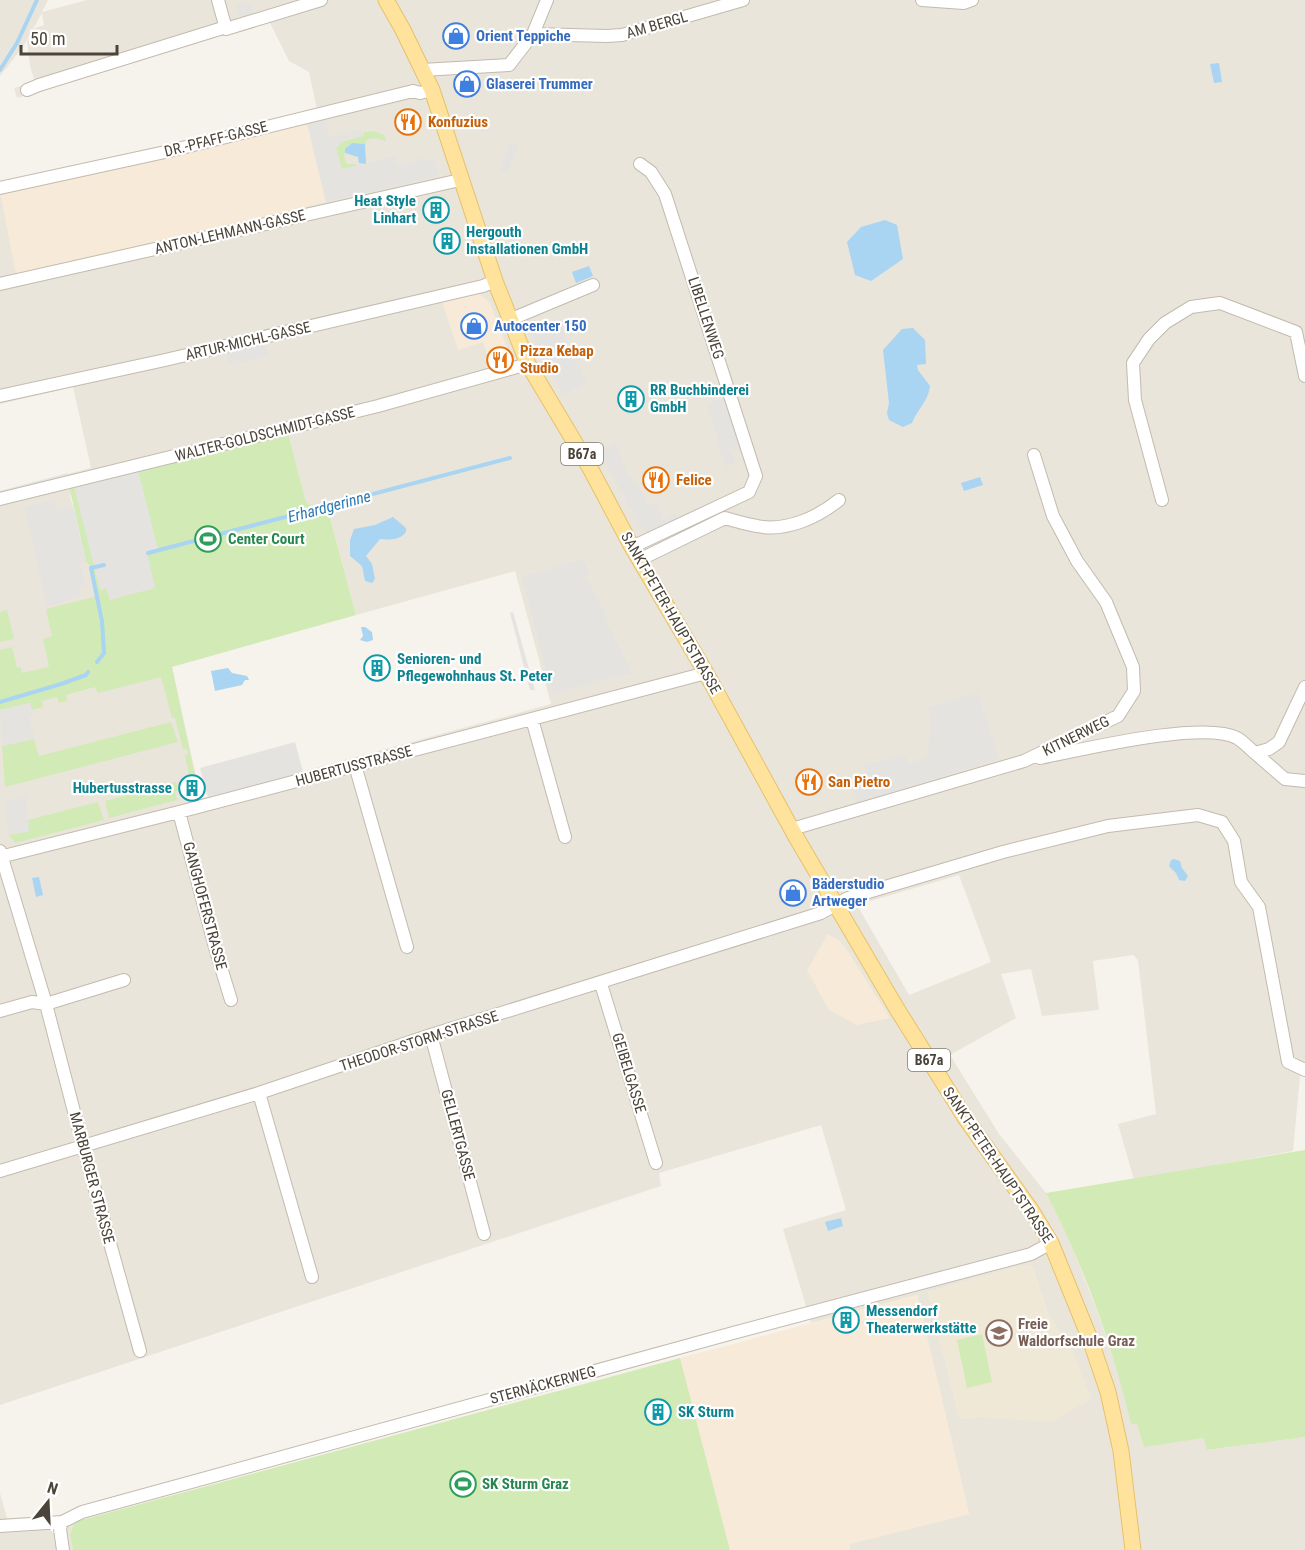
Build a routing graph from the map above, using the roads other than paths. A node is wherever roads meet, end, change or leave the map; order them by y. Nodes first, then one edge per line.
1 (218, 0) edge
2 (386, 0) edge
3 (547, 0) edge
4 (743, 0) edge
5 (922, 0) edge
6 (972, 0) edge
7 (313, 1) edge
8 (210, 23) dead end
9 (225, 23) junction
10 (533, 34) junction
11 (422, 70) junction
12 (27, 90) dead end
13 (432, 90) junction
14 (640, 164) dead end
15 (460, 180) junction
16 (0, 188) edge
17 (495, 281) junction
18 (0, 284) edge
19 (593, 285) dead end
20 (510, 320) junction
21 (528, 364) junction
22 (1305, 376) edge
23 (0, 396) edge
24 (1034, 455) dead end
25 (0, 499) edge
26 (839, 500) dead end
27 (1162, 500) dead end
28 (635, 554) junction
29 (706, 673) junction
30 (1305, 687) edge
31 (532, 719) junction
32 (1256, 753) junction
33 (1024, 761) junction
34 (355, 765) junction
35 (1305, 781) edge
36 (179, 812) junction
37 (792, 829) junction
38 (565, 837) dead end
39 (0, 851) edge
40 (0, 857) edge
41 (836, 905) junction
42 (407, 946) dead end
43 (124, 980) dead end
44 (601, 984) junction
45 (231, 1000) dead end
46 (46, 1004) junction
47 (0, 1011) edge
48 (431, 1035) junction
49 (1305, 1070) edge
50 (259, 1093) junction
51 (83, 1146) junction
52 (656, 1163) dead end
53 (0, 1171) edge
54 (484, 1234) dead end
55 (1052, 1243) junction
56 (312, 1277) dead end
57 (140, 1351) dead end
58 (1, 1522) edge
59 (62, 1522) junction
60 (63, 1550) edge
61 (1133, 1550) edge

1 - 9 street
2 - 11 main road, SANKT-PETER-HAUPTSTRASSE / B67a
3 - 10 street
4 - 10 street, AM BERGL
5 - 6 street
7 - 9 street
8 - 9 street
9 - 12 street
10 - 11 street
11 - 13 main road, SANKT-PETER-HAUPTSTRASSE / B67a
13 - 15 main road, SANKT-PETER-HAUPTSTRASSE / B67a
13 - 16 street, DR.-PFAFF-GASSE
14 - 28 street, LIBELLENWEG
15 - 17 main road, SANKT-PETER-HAUPTSTRASSE / B67a
15 - 18 street, ANTON-LEHMANN-GASSE
17 - 20 main road, SANKT-PETER-HAUPTSTRASSE / B67a
17 - 23 street, ARTUR-MICHL-GASSE
19 - 20 street
20 - 21 main road, SANKT-PETER-HAUPTSTRASSE / B67a
21 - 25 street, WALTER-GOLDSCHMIDT-GASSE
21 - 28 main road, SANKT-PETER-HAUPTSTRASSE / B67a
22 - 27 street
24 - 33 street, KITNERWEG
26 - 28 street
28 - 29 main road, SANKT-PETER-HAUPTSTRASSE / B67a
29 - 31 street, HUBERTUSSTRASSE
29 - 37 main road, SANKT-PETER-HAUPTSTRASSE / B67a
30 - 32 street
31 - 34 street, HUBERTUSSTRASSE
31 - 38 street
32 - 33 street
32 - 35 street
33 - 37 street, KITNERWEG
34 - 36 street, HUBERTUSSTRASSE
34 - 42 street
36 - 40 street, HUBERTUSSTRASSE
36 - 45 street, GANGHOFERSTRASSE
37 - 41 main road, SANKT-PETER-HAUPTSTRASSE / B67a
39 - 40 street
40 - 46 street, MARBURGER STRASSE
41 - 44 street, THEODOR-STORM-STRASSE
41 - 49 street
41 - 55 main road, SANKT-PETER-HAUPTSTRASSE / B67a
43 - 46 street
44 - 48 street, THEODOR-STORM-STRASSE
44 - 52 street, GEIBELGASSE
46 - 47 street
46 - 51 street, MARBURGER STRASSE
48 - 50 street, THEODOR-STORM-STRASSE
48 - 54 street, GELLERTGASSE
50 - 51 street, THEODOR-STORM-STRASSE
50 - 56 street
51 - 53 street, THEODOR-STORM-STRASSE
51 - 57 street, MARBURGER STRASSE
55 - 59 street, STERNÄCKERWEG
55 - 61 main road, SANKT-PETER-HAUPTSTRASSE / B67a
58 - 59 street
59 - 60 street

